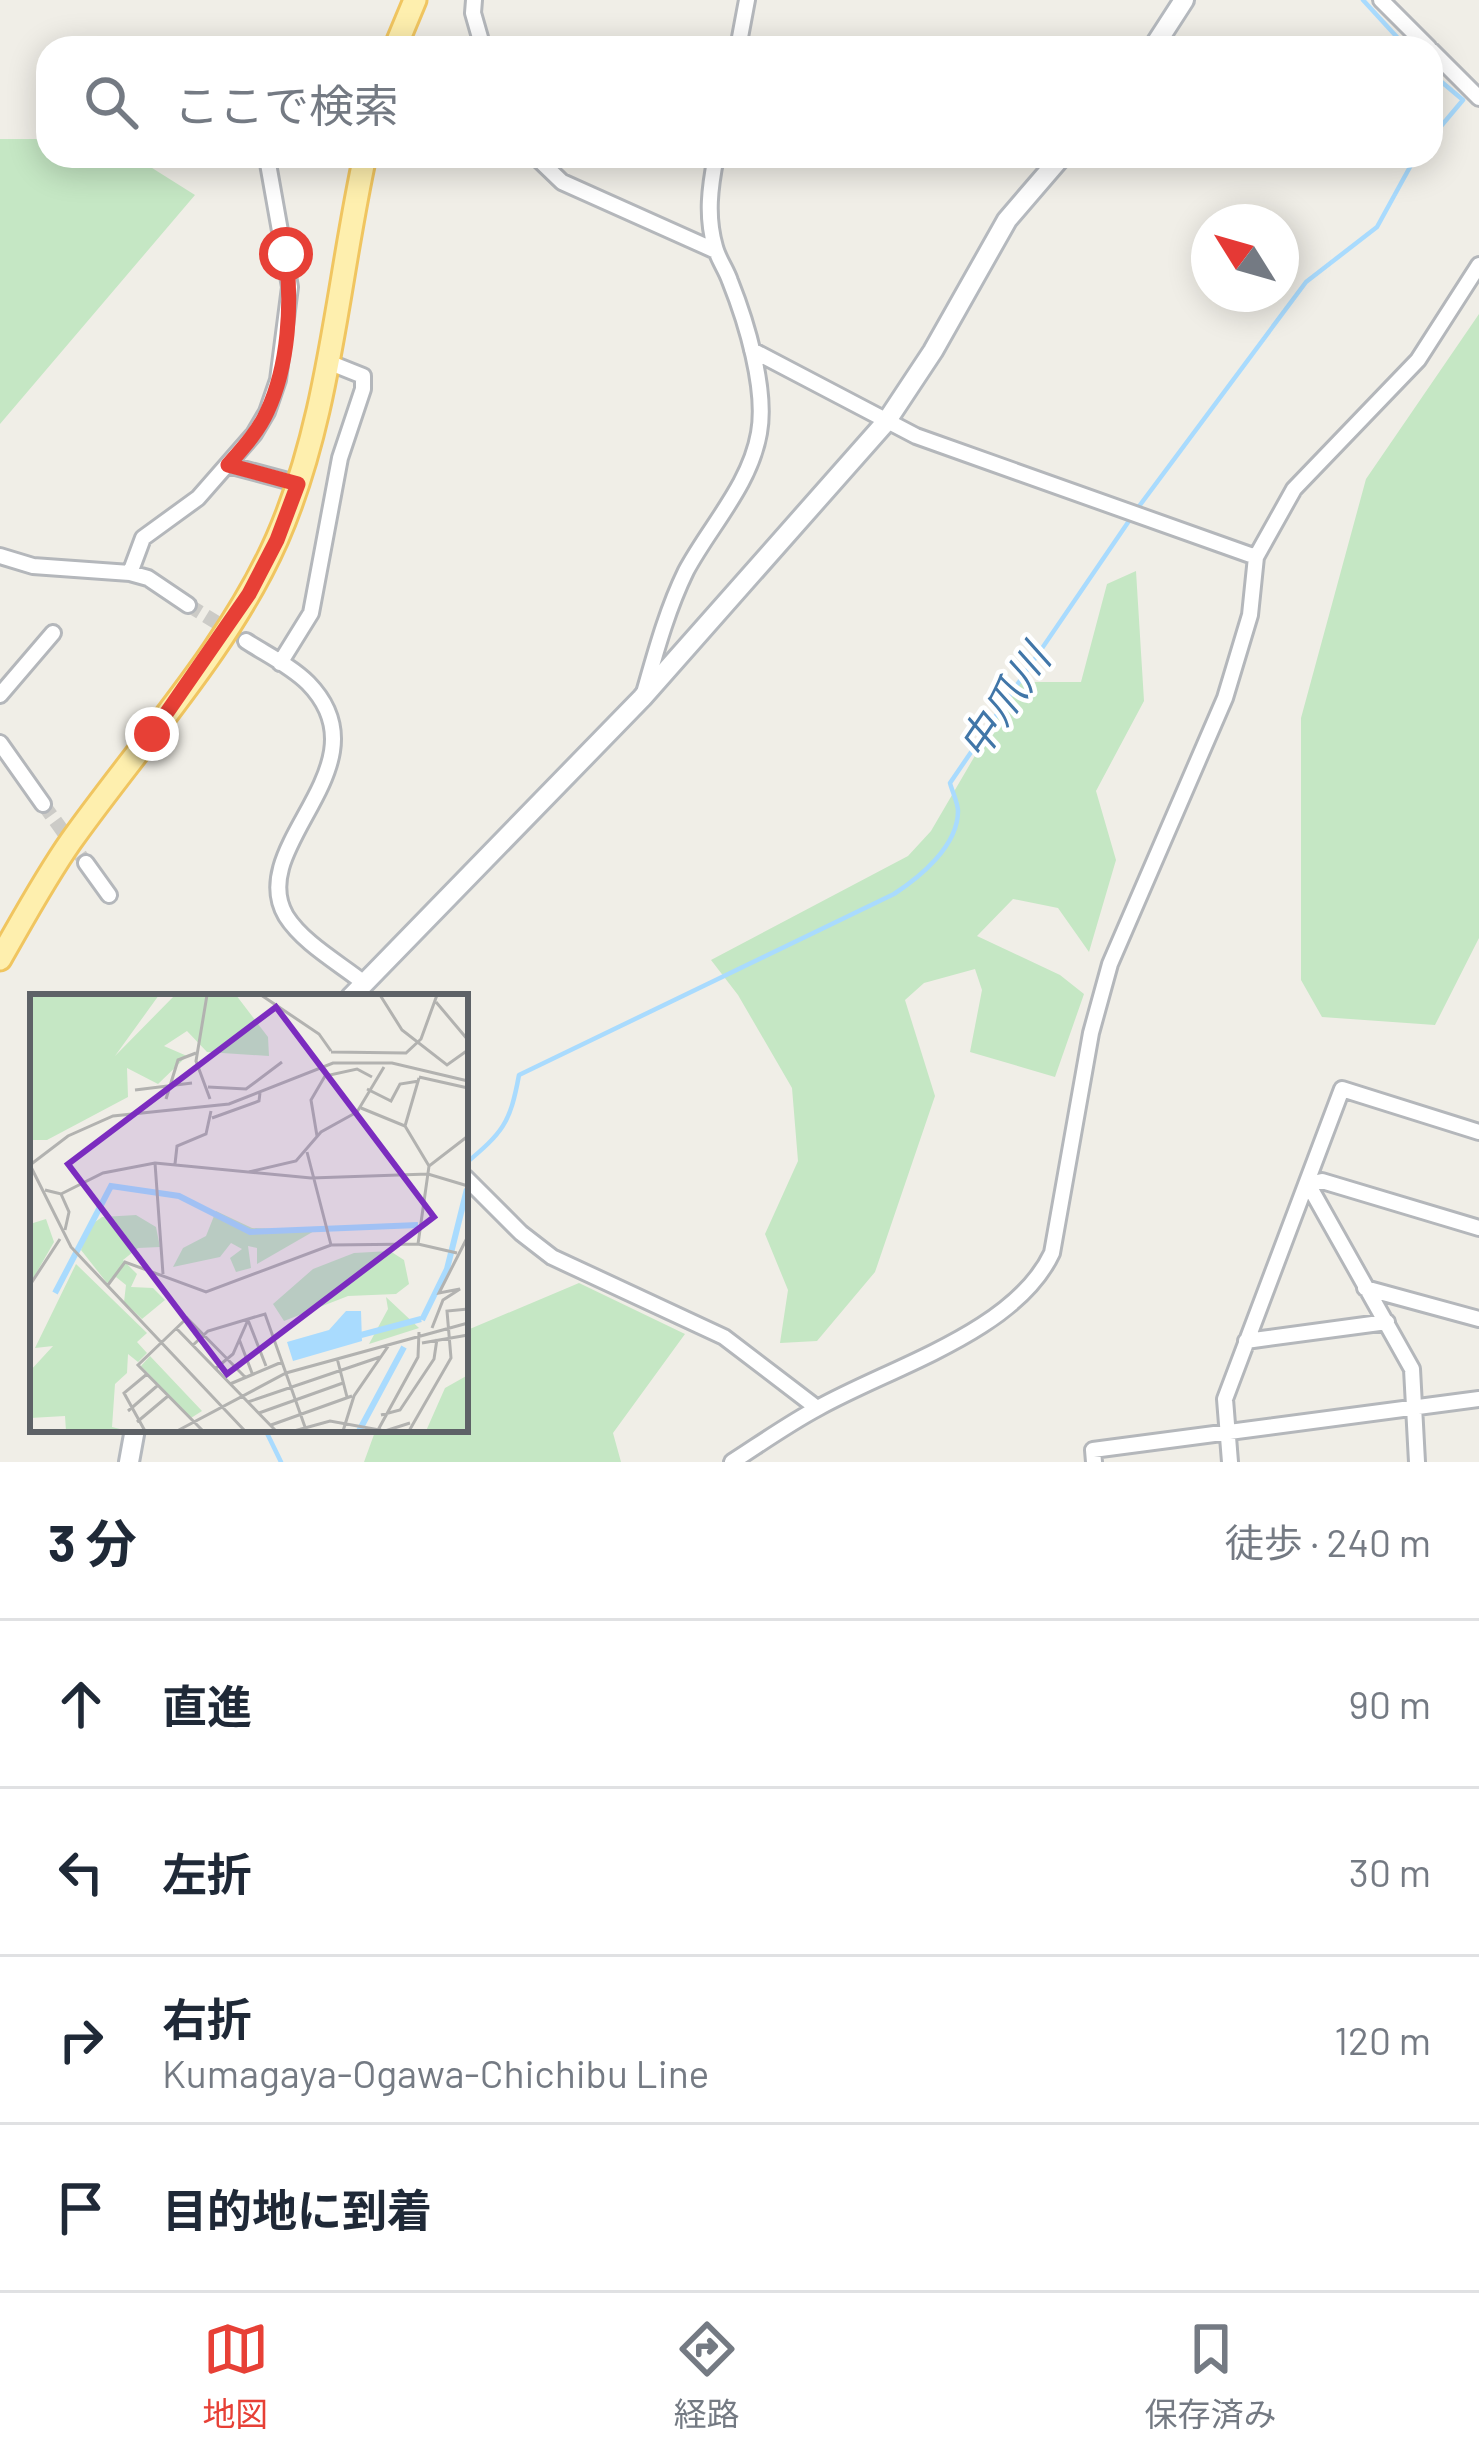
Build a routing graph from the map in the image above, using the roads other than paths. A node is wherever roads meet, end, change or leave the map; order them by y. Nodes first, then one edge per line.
1 (415, 0) edge
2 (474, 0) edge
3 (746, 0) edge
4 (1184, 0) edge
5 (1381, 0) edge
6 (400, 36) edge
7 (480, 36) edge
8 (740, 36) edge
9 (1161, 36) edge
10 (1417, 36) edge
11 (1443, 62) edge
12 (1479, 98) edge
13 (269, 168) edge
14 (363, 168) edge
15 (547, 168) edge
16 (714, 168) edge
17 (1052, 168) edge
18 (716, 251) junction
19 (1479, 265) edge
20 (752, 350) junction
21 (328, 362) junction
22 (886, 422) junction
23 (228, 465) junction
24 (298, 484) junction
25 (0, 556) edge
26 (1256, 557) junction
27 (130, 573) junction
28 (188, 605) tunnel mouth
29 (53, 633) dead end
30 (246, 640) tunnel mouth
31 (280, 663) junction
32 (0, 695) edge
33 (643, 698) junction
34 (0, 743) edge
35 (43, 804) tunnel mouth
36 (86, 863) tunnel mouth
37 (110, 895) dead end
38 (0, 958) edge
39 (358, 990) edge
40 (1479, 1132) edge
41 (468, 1180) edge
42 (1308, 1184) junction
43 (1479, 1228) edge
44 (1365, 1288) junction
45 (1479, 1318) edge
46 (1387, 1322) junction
47 (1246, 1342) junction
48 (1479, 1399) edge
49 (1414, 1407) junction
50 (817, 1408) junction
51 (1226, 1431) junction
52 (134, 1432) edge
53 (129, 1462) edge
54 (731, 1462) edge
55 (1094, 1462) edge
56 (1230, 1462) edge
57 (1418, 1462) edge

1 - 6 main road
2 - 7 street
3 - 8 street
4 - 9 street
5 - 10 street
11 - 12 street
13 - 23 street
14 - 21 main road
15 - 18 street
16 - 18 street
17 - 22 street
18 - 20 street
19 - 26 street
20 - 22 street
20 - 33 street
21 - 24 main road
21 - 31 street
22 - 26 street
22 - 33 street
23 - 24 street
23 - 27 street
24 - 38 main road
25 - 27 street
26 - 50 street
27 - 28 street
29 - 32 street
30 - 31 street
31 - 39 street
33 - 39 street
34 - 35 street
36 - 37 street
40 - 42 street
41 - 50 street
42 - 43 street
42 - 44 street
42 - 47 street
44 - 45 street
44 - 46 street
46 - 47 street
46 - 49 street
47 - 51 street
48 - 49 street
49 - 51 street
49 - 57 street
50 - 54 street
51 - 55 street
51 - 56 street
52 - 53 street

